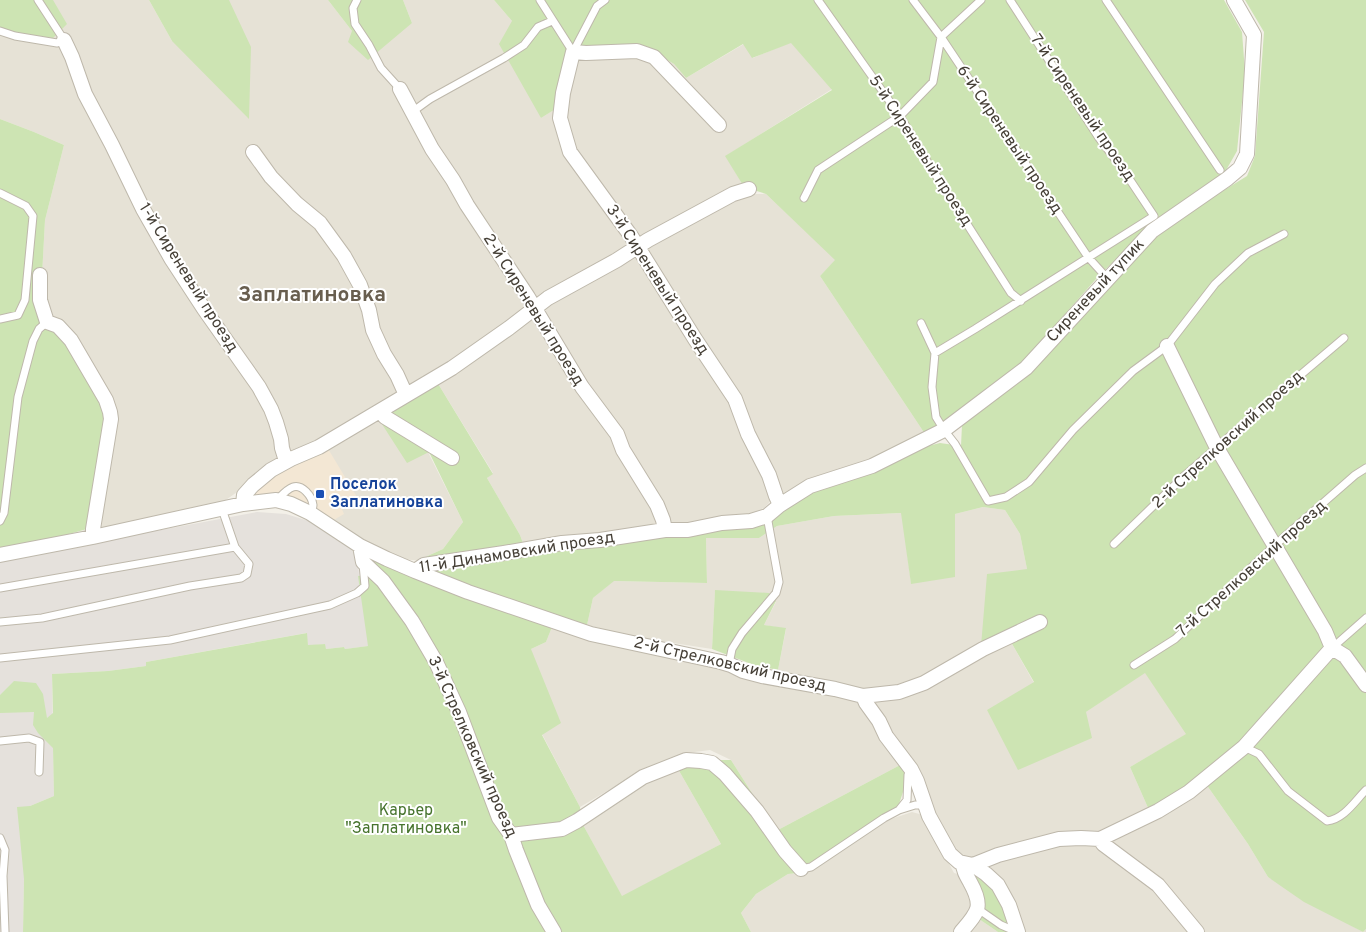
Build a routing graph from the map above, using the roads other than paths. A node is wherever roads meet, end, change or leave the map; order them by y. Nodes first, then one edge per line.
1 (38, 0) edge
2 (357, 0) edge
3 (540, 0) edge
4 (605, 0) edge
5 (818, 0) edge
6 (913, 0) edge
7 (981, 0) edge
8 (1010, 0) edge
9 (1106, 0) edge
10 (1234, 0) edge
11 (552, 21) junction
12 (0, 31) edge
13 (941, 37) junction
14 (64, 40) junction
15 (573, 52) junction
16 (400, 89) joint
17 (412, 112) junction
18 (900, 116) junction
19 (719, 124) dead end
20 (253, 152) dead end
21 (1220, 170) dead end
22 (749, 189) dead end
23 (0, 193) edge
24 (804, 198) dead end
25 (1284, 234) dead end
26 (637, 247) junction
27 (1088, 257) junction
28 (40, 275) dead end
29 (1107, 278) junction
30 (1021, 300) junction
31 (534, 308) junction
32 (0, 319) edge
33 (47, 322) junction
34 (921, 323) dead end
35 (1344, 338) dead end
36 (1167, 346) junction
37 (935, 353) junction
38 (406, 395) junction
39 (380, 411) junction
40 (944, 430) junction
41 (1217, 448) junction
42 (452, 458) dead end
43 (286, 462) junction
44 (1366, 468) edge
45 (276, 500) junction
46 (243, 504) junction
47 (780, 505) junction
48 (222, 509) junction
49 (310, 513) junction
50 (767, 516) junction
51 (0, 520) edge
52 (665, 530) junction
53 (93, 537) junction
54 (1114, 544) dead end
55 (1275, 545) junction
56 (360, 546) junction
57 (235, 547) junction
58 (0, 555) edge
59 (363, 562) junction
60 (415, 570) junction
61 (0, 588) edge
62 (1366, 618) edge
63 (0, 622) edge
64 (1040, 622) dead end
65 (1332, 648) junction
66 (0, 658) edge
67 (728, 664) junction
68 (1134, 665) dead end
69 (1366, 685) edge
70 (863, 696) junction
71 (0, 741) edge
72 (1244, 747) junction
73 (911, 769) junction
74 (39, 772) dead end
75 (1366, 790) edge
76 (925, 804) junction
77 (899, 810) junction
78 (511, 835) junction
79 (0, 838) edge
80 (1100, 839) junction
81 (968, 864) junction
82 (801, 869) joint
83 (1, 875) edge
84 (978, 909) junction
85 (2, 914) edge
86 (5, 932) edge
87 (554, 932) edge
88 (961, 932) edge
89 (1017, 932) edge
90 (1197, 932) edge

1 - 14 lane
2 - 16 lane
3 - 11 lane
4 - 15 lane
5 - 18 lane, 5-й Сиреневый проезд
6 - 13 lane, 6-й Сиреневый проезд
7 - 13 lane
8 - 27 lane, 7-й Сиреневый проезд
9 - 21 lane
10 - 29 street, Сиреневый тупик
11 - 15 lane
11 - 17 lane
12 - 14 lane
13 - 18 lane
13 - 27 lane, 6-й Сиреневый проезд
14 - 43 street, 1-й Сиреневый проезд
15 - 19 street
15 - 26 street, 3-й Сиреневый проезд
16 - 17 street, 2-й Сиреневый проезд
17 - 31 street, 2-й Сиреневый проезд
18 - 24 lane
18 - 30 lane, 5-й Сиреневый проезд
20 - 38 street
22 - 26 street
23 - 32 lane
25 - 36 lane
26 - 31 street
26 - 47 street, 3-й Сиреневый проезд
27 - 29 lane, 6-й Сиреневый проезд
27 - 30 lane
28 - 33 street
29 - 40 street, Сиреневый тупик
30 - 37 lane
31 - 38 street
31 - 52 street, 2-й Сиреневый проезд
33 - 51 lane
33 - 53 street
34 - 37 lane
35 - 41 lane, 2-й Стрелковский проезд
36 - 40 lane
36 - 41 street
37 - 40 lane
38 - 39 street
39 - 42 street
39 - 43 street
40 - 47 street, 11-й Динамовский проезд
41 - 54 lane, 2-й Стрелковский проезд
41 - 55 street
43 - 46 street
44 - 55 lane, 7-й Стрелковский проезд
45 - 46 street, 11-й Динамовский проезд
45 - 49 street, 11-й Динамовский проезд
45 - 49 lane
46 - 48 street, 11-й Динамовский проезд
47 - 50 street, 11-й Динамовский проезд
48 - 53 street, 11-й Динамовский проезд
48 - 57 lane
49 - 56 street, 11-й Динамовский проезд
50 - 52 street, 11-й Динамовский проезд
50 - 67 lane
52 - 60 street, 11-й Динамовский проезд
53 - 58 street, 11-й Динамовский проезд
55 - 65 street
55 - 68 lane, 7-й Стрелковский проезд
56 - 59 street
56 - 60 street, 11-й Динамовский проезд
57 - 61 lane
57 - 63 lane
59 - 66 lane
59 - 78 street, 3-й Стрелковский проезд
60 - 67 street, 2-й Стрелковский проезд
62 - 65 lane
64 - 70 street, 2-й Стрелковский проезд
65 - 69 street
65 - 72 street
67 - 70 street, 2-й Стрелковский проезд
70 - 73 street
71 - 74 lane
72 - 75 lane
72 - 80 street
73 - 76 street
73 - 77 lane
76 - 77 lane
76 - 81 street
77 - 82 lane
78 - 82 street
78 - 87 street, 3-й Стрелковский проезд
79 - 83 lane
80 - 81 street
80 - 90 street
81 - 84 street
81 - 89 street
83 - 85 lane
84 - 88 street
84 - 89 lane
85 - 86 lane

